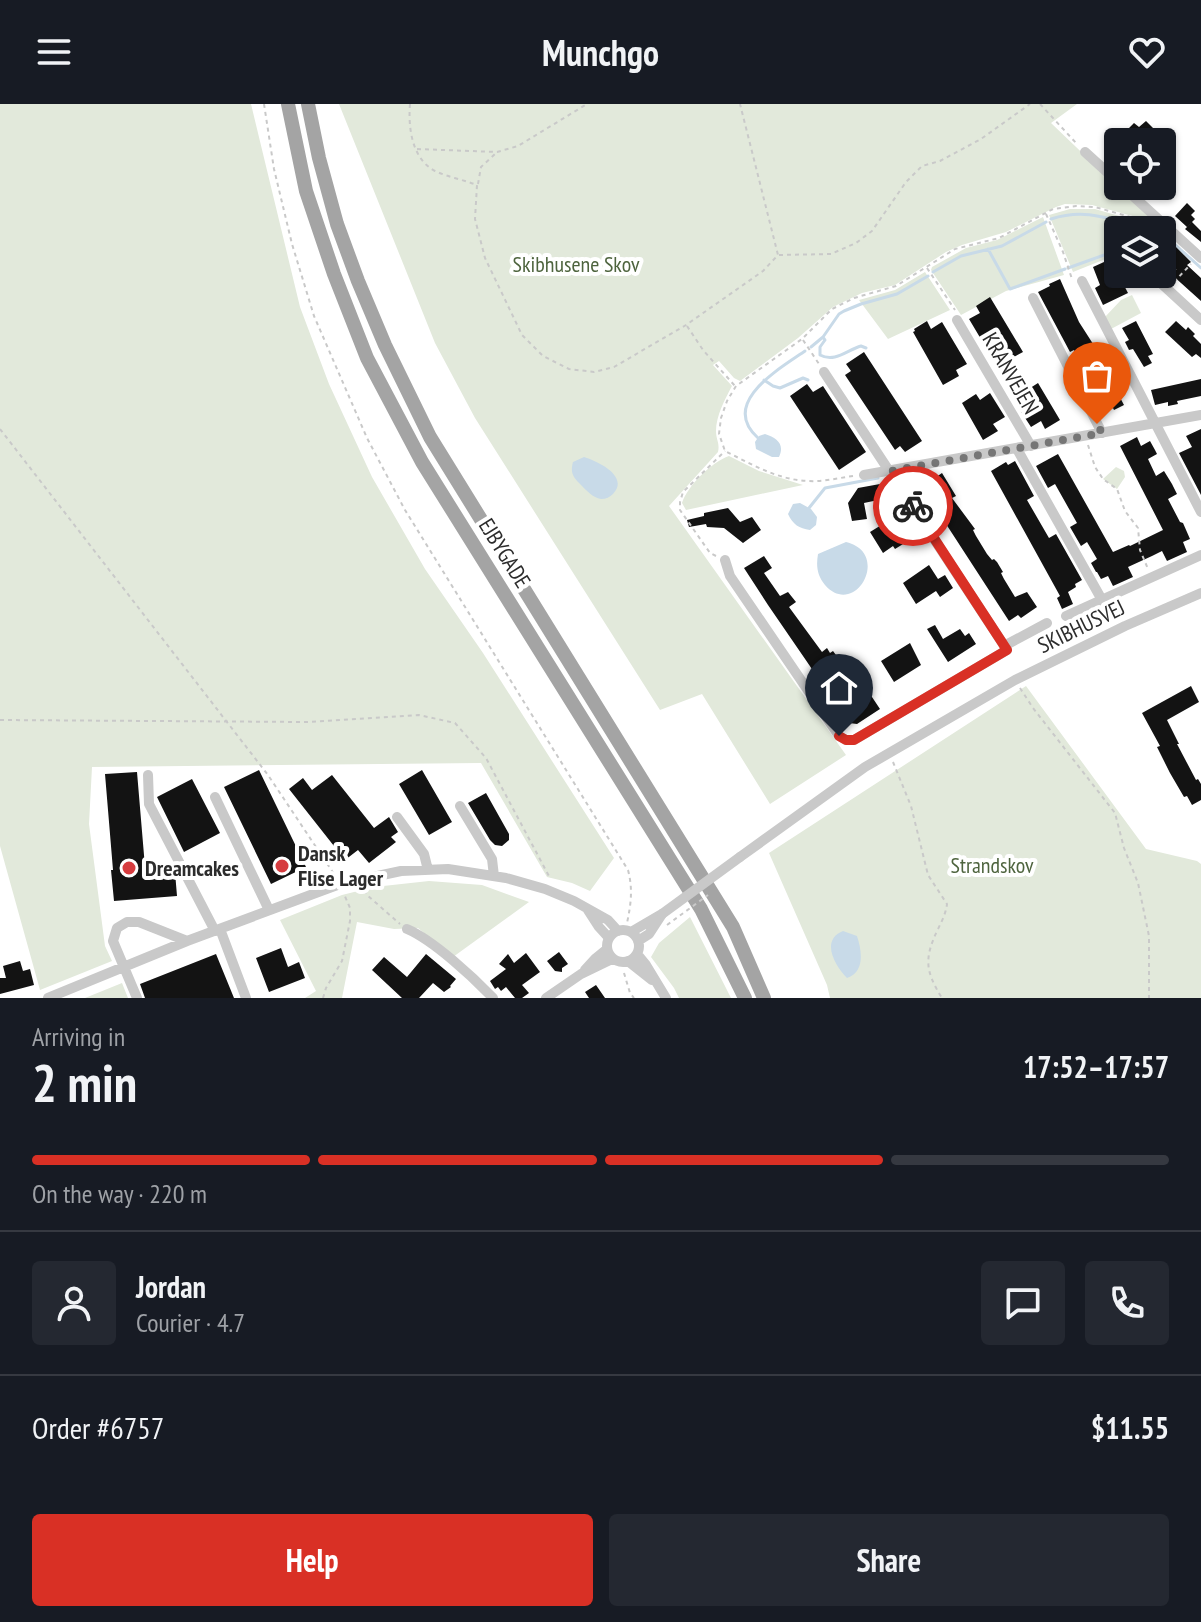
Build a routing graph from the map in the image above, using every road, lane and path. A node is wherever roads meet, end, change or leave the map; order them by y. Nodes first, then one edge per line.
1 (264, 104) edge
2 (288, 104) edge
3 (308, 104) edge
4 (410, 104) edge
5 (587, 104) edge
6 (740, 104) edge
7 (1030, 104) edge
8 (1040, 104) edge
9 (416, 149) junction
10 (497, 152) junction
11 (1085, 152) joint
12 (1104, 169) edge
13 (477, 185) junction
14 (1137, 200) edge
15 (1046, 213) junction
16 (1126, 216) edge
17 (1154, 216) edge
18 (1176, 238) edge
19 (778, 255) junction
20 (1197, 260) edge
21 (927, 267) junction
22 (1082, 281) joint
23 (1167, 289) joint
24 (1033, 298) dead end
25 (957, 320) joint
26 (1201, 320) edge
27 (686, 325) junction
28 (802, 339) junction
29 (824, 372) joint
30 (736, 386) junction
31 (1201, 415) edge
32 (1156, 424) junction
33 (0, 429) edge
34 (1102, 433) junction
35 (1086, 436) junction
36 (1031, 446) junction
37 (1017, 449) junction
38 (725, 451) junction
39 (891, 471) junction
40 (864, 475) joint
41 (1201, 512) edge
42 (1201, 555) edge
43 (725, 560) joint
44 (1152, 577) junction
45 (1201, 593) edge
46 (1102, 600) junction
47 (1066, 616) dead end
48 (1047, 623) joint
49 (1004, 646) junction
50 (1081, 648) junction
51 (1015, 680) junction
52 (0, 720) edge
53 (227, 722) junction
54 (889, 753) junction
55 (148, 775) dead end
56 (215, 797) dead end
57 (460, 806) dead end
58 (397, 817) dead end
59 (428, 870) junction
60 (494, 876) junction
61 (359, 879) junction
62 (340, 884) junction
63 (545, 889) junction
64 (713, 891) dead end
65 (587, 908) junction
66 (269, 910) junction
67 (667, 925) dead end
68 (407, 929) joint
69 (217, 930) junction
70 (628, 934) junction
71 (187, 941) junction
72 (619, 954) junction
73 (124, 968) junction
74 (48, 998) edge
75 (137, 998) edge
76 (246, 998) edge
77 (323, 998) edge
78 (493, 998) edge
79 (546, 998) edge
80 (634, 998) edge
81 (666, 998) edge
82 (745, 998) edge
83 (764, 998) edge
84 (942, 998) edge
85 (1149, 998) edge

1 - 70 path
2 - 82 main road, EJBYGADE
3 - 83 main road, EJBYGADE
4 - 9 path
5 - 10 path
6 - 19 path
7 - 19 path
8 - 11 path
9 - 10 path
9 - 13 path
10 - 13 path
11 - 12 street
13 - 27 path
14 - 17 street
15 - 16 path
15 - 21 path
15 - 22 path
18 - 20 street
19 - 27 path
20 - 23 path
21 - 25 path
21 - 28 path
22 - 32 street
23 - 26 street
24 - 34 street
25 - 36 street, KRANVEJEN
27 - 30 path
28 - 29 path
28 - 30 path
29 - 39 street
30 - 38 path
31 - 32 street, KRANVEJEN
32 - 34 street, KRANVEJEN
32 - 41 street
33 - 53 path
34 - 35 street, KRANVEJEN
35 - 36 street, KRANVEJEN
35 - 44 path
36 - 37 street, KRANVEJEN
37 - 39 street, KRANVEJEN
37 - 46 street
38 - 40 path
38 - 43 path
39 - 40 street, KRANVEJEN
39 - 49 street
42 - 44 street
43 - 49 street
44 - 46 street
45 - 50 street, SKIBHUSVEJ
46 - 47 street
48 - 49 street
48 - 50 path
50 - 51 street, SKIBHUSVEJ
51 - 54 street, SKIBHUSVEJ
51 - 85 path
52 - 53 path
53 - 62 path
53 - 63 path
54 - 70 street, SKIBHUSVEJ, bridge
54 - 84 path
55 - 69 street
56 - 66 street
57 - 60 street
58 - 59 street
59 - 60 street
59 - 61 street
60 - 63 street
61 - 62 street
61 - 68 path
62 - 66 street
62 - 77 path
63 - 65 street
64 - 67 path, bridge
65 - 70 street
65 - 72 street
66 - 69 street
68 - 78 street
69 - 71 street
69 - 76 street
70 - 72 street, SKIBHUSVEJ
70 - 72 street
71 - 73 street
71 - 73 street
72 - 79 street
72 - 80 path
72 - 81 street
73 - 74 street
73 - 75 street

